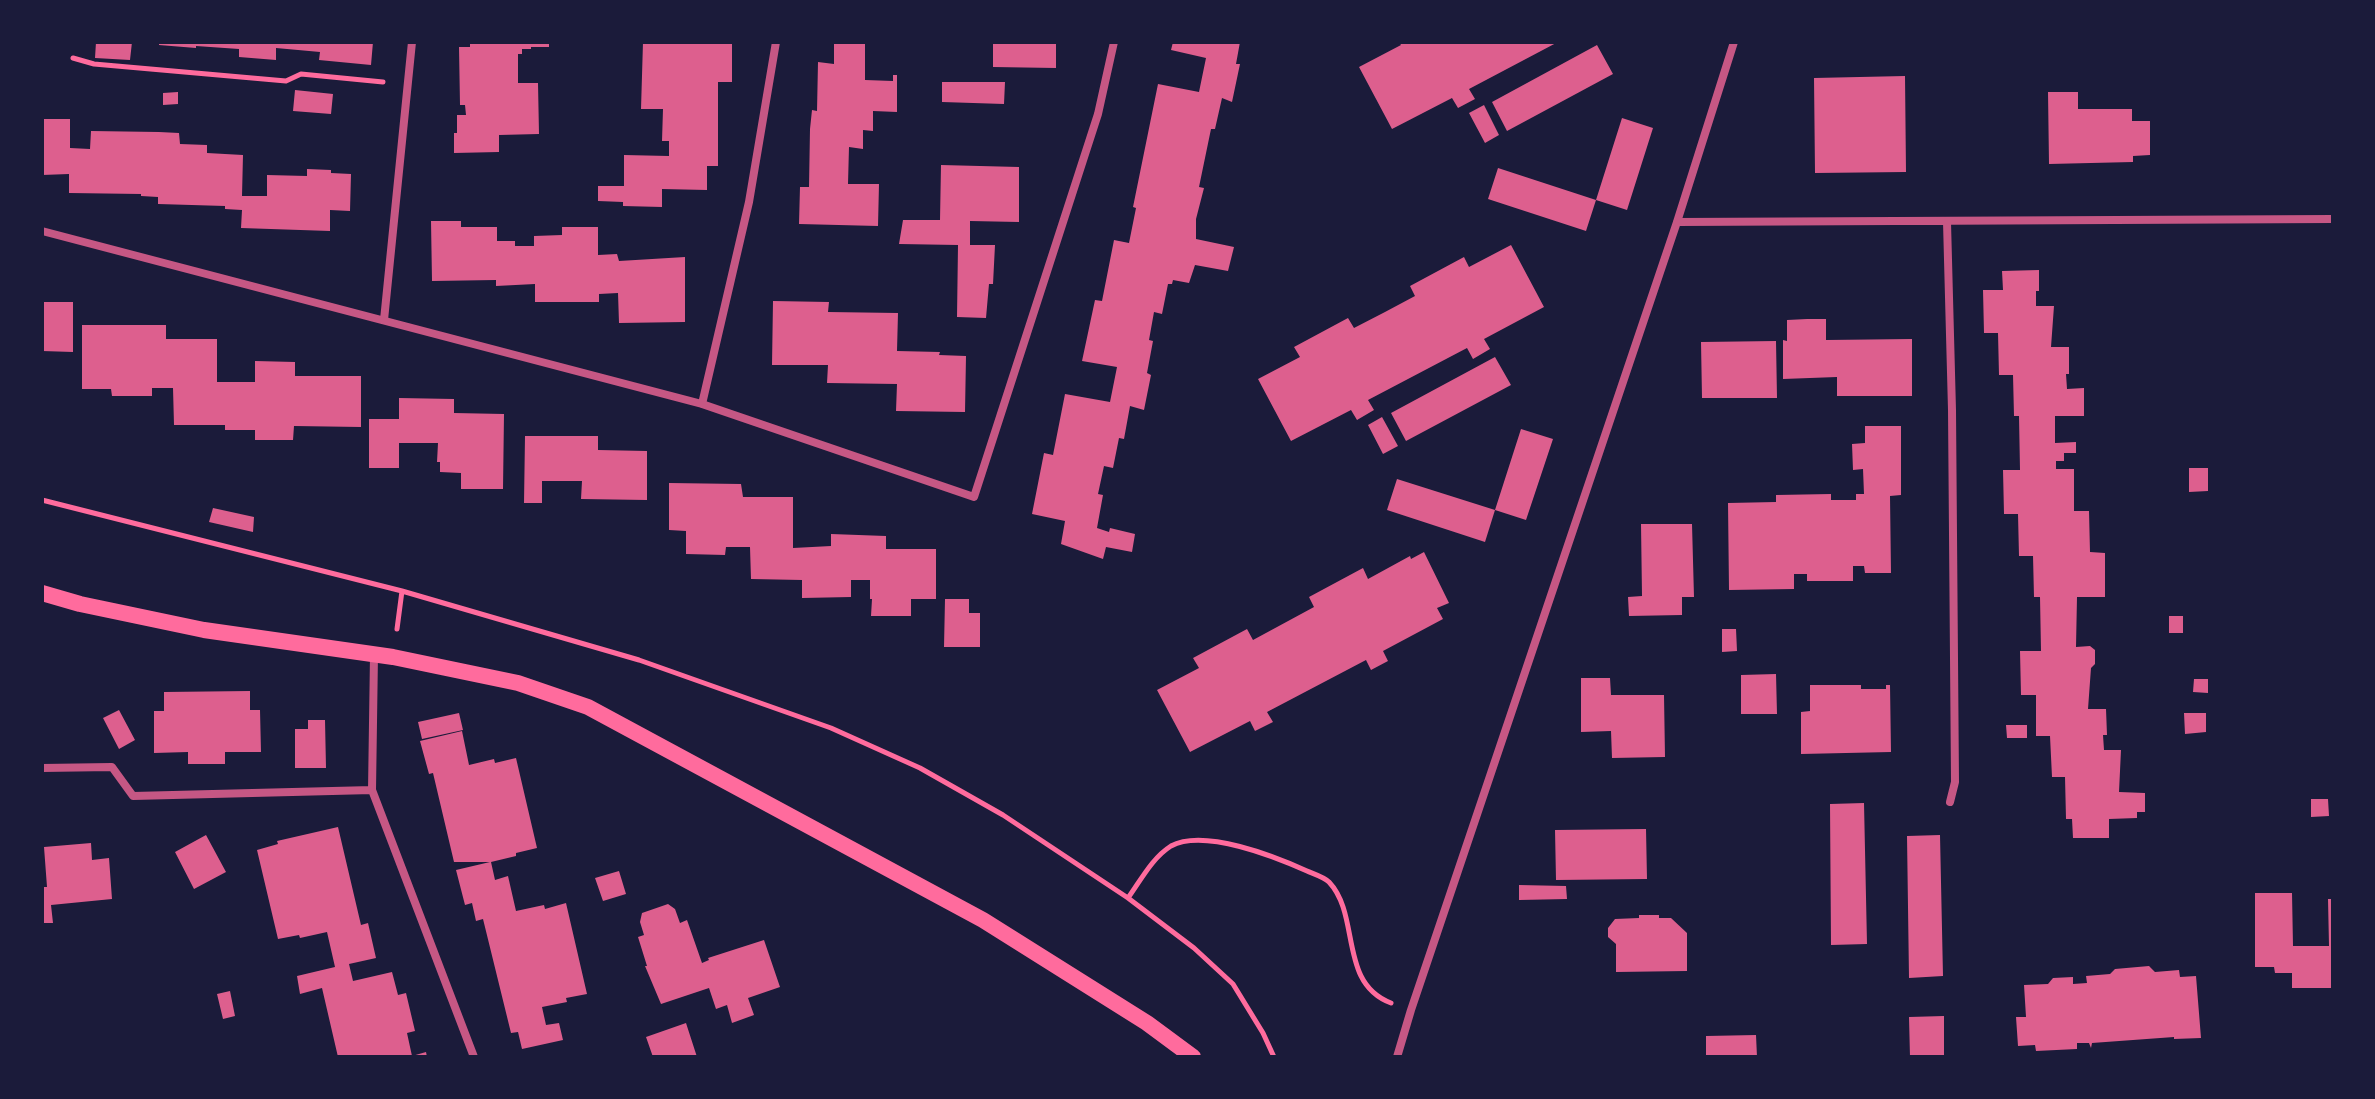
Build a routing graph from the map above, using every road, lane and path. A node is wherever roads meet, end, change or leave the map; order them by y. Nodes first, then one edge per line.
1 (412, 42) edge
2 (776, 42) edge
3 (1114, 42) edge
4 (1734, 42) edge
5 (73, 58) dead end
6 (408, 84) junction
7 (2333, 219) edge
8 (1677, 222) junction
9 (1947, 222) junction
10 (42, 231) edge
11 (384, 320) junction
12 (702, 404) junction
13 (42, 500) edge
14 (402, 591) junction
15 (42, 593) edge
16 (374, 654) junction
17 (393, 657) junction
18 (42, 768) edge
19 (372, 790) junction
20 (1950, 802) dead end
21 (1128, 898) junction
22 (1411, 1010) junction
23 (474, 1057) edge
24 (1193, 1057) edge
25 (1274, 1057) edge
26 (1397, 1057) edge

1 - 6 street
2 - 12 street
3 - 12 street
4 - 8 street
5 - 6 path
6 - 11 street
7 - 9 street
8 - 9 street
8 - 22 street
9 - 20 street
10 - 11 street
11 - 12 street
13 - 14 path
14 - 17 path
14 - 21 path
15 - 16 main road
16 - 17 main road
16 - 19 street
17 - 24 main road
18 - 19 street
19 - 23 street
21 - 22 path
21 - 25 path
22 - 26 street

